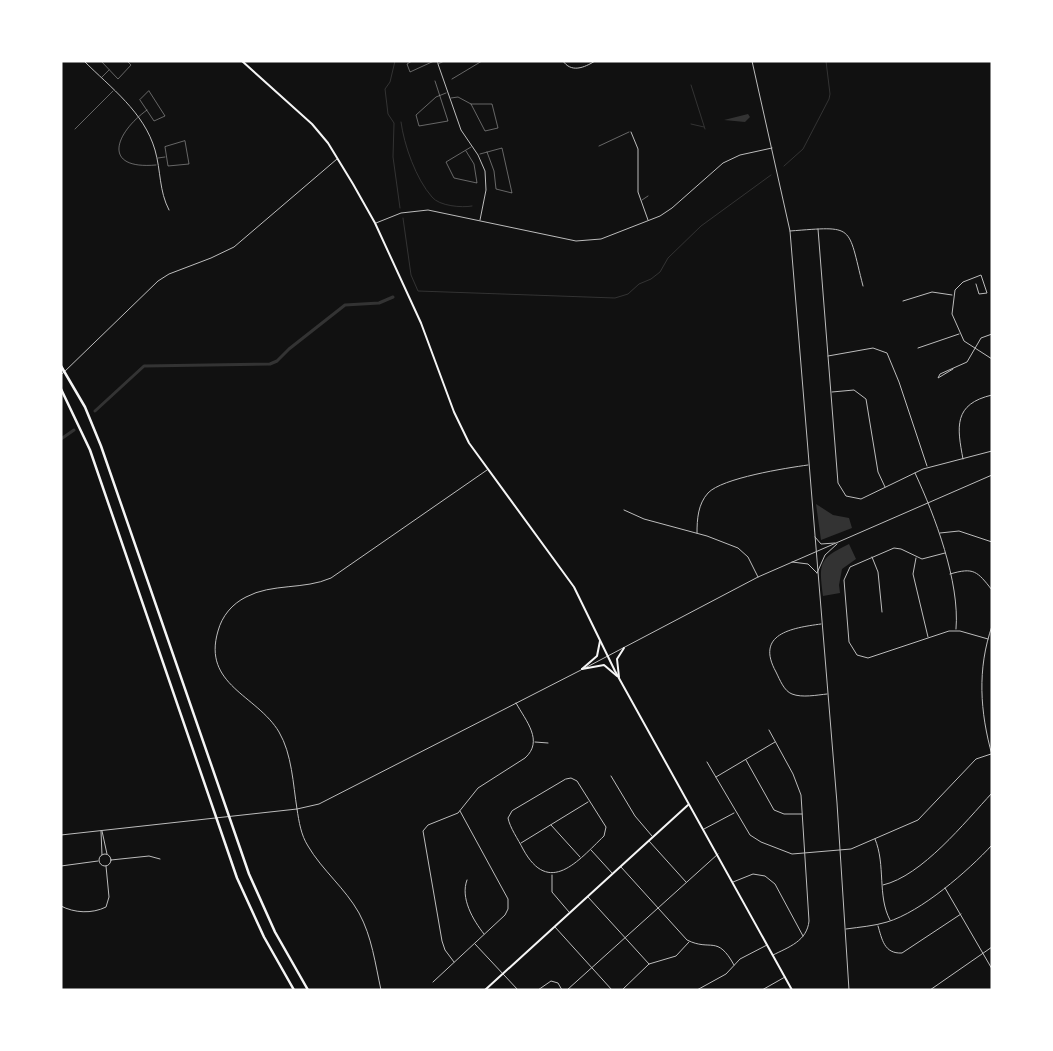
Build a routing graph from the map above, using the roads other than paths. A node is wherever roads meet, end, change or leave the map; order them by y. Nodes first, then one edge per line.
1 (84, 61) edge
2 (101, 61) edge
3 (127, 61) edge
4 (242, 61) edge
5 (412, 61) edge
6 (434, 61) edge
7 (444, 61) edge
8 (482, 61) edge
9 (563, 61) edge
10 (595, 61) edge
11 (752, 61) edge
12 (438, 63) edge
13 (109, 70) junction
14 (101, 78) junction
15 (452, 79) dead end
16 (435, 81) dead end
17 (114, 90) junction
18 (447, 92) junction
19 (440, 95) junction
20 (450, 98) junction
21 (471, 104) junction
22 (147, 110) junction
23 (139, 117) junction
24 (75, 129) dead end
25 (631, 132) joint
26 (472, 146) junction
27 (599, 146) dead end
28 (773, 148) junction
29 (466, 151) junction
30 (487, 152) junction
31 (478, 155) junction
32 (166, 157) junction
33 (157, 158) junction
34 (338, 159) junction
35 (158, 165) junction
36 (648, 196) dead end
37 (641, 201) junction
38 (169, 210) dead end
39 (480, 220) junction
40 (649, 220) junction
41 (375, 223) junction
42 (818, 229) junction
43 (790, 231) junction
44 (976, 284) dead end
45 (863, 286) dead end
46 (953, 295) junction
47 (903, 301) dead end
48 (960, 334) junction
49 (992, 334) edge
50 (918, 348) dead end
51 (975, 350) junction
52 (828, 356) junction
53 (992, 359) edge
54 (61, 366) edge
55 (953, 369) junction
56 (61, 375) edge
57 (61, 389) edge
58 (830, 392) junction
59 (992, 395) edge
60 (992, 451) edge
61 (963, 460) junction
62 (808, 465) junction
63 (927, 467) junction
64 (488, 470) junction
65 (915, 472) junction
66 (992, 475) edge
67 (885, 487) junction
68 (929, 502) junction
69 (624, 510) dead end
70 (940, 533) junction
71 (697, 534) junction
72 (814, 535) junction
73 (838, 542) junction
74 (992, 542) edge
75 (815, 552) junction
76 (944, 553) junction
77 (872, 556) junction
78 (916, 558) junction
79 (791, 562) junction
80 (817, 573) junction
81 (949, 574) junction
82 (758, 577) junction
83 (992, 590) edge
84 (882, 612) dead end
85 (821, 624) junction
86 (992, 626) edge
87 (956, 630) junction
88 (601, 638) junction
89 (928, 638) junction
90 (988, 639) junction
91 (624, 648) junction
92 (608, 656) junction
93 (582, 669) junction
94 (620, 679) junction
95 (827, 694) junction
96 (516, 703) junction
97 (769, 730) dead end
98 (534, 742) junction
99 (776, 742) junction
100 (548, 743) dead end
101 (992, 755) edge
102 (746, 760) junction
103 (708, 762) dead end
104 (611, 776) dead end
105 (716, 777) junction
106 (992, 793) edge
107 (589, 802) junction
108 (689, 804) junction
109 (297, 809) junction
110 (460, 811) junction
111 (735, 812) junction
112 (802, 814) junction
113 (551, 825) junction
114 (704, 829) junction
115 (102, 831) junction
116 (61, 835) edge
117 (653, 836) junction
118 (875, 839) junction
119 (649, 840) junction
120 (520, 843) junction
121 (992, 845) edge
122 (590, 850) junction
123 (840, 851) junction
124 (107, 854) junction
125 (718, 854) junction
126 (805, 854) junction
127 (102, 855) junction
128 (581, 858) junction
129 (160, 859) dead end
130 (111, 860) junction
131 (99, 861) junction
132 (61, 866) edge
133 (106, 866) junction
134 (620, 866) junction
135 (552, 874) junction
136 (612, 874) junction
137 (467, 880) dead end
138 (686, 882) junction
139 (733, 882) junction
140 (883, 885) junction
141 (944, 888) junction
142 (588, 896) junction
143 (61, 906) edge
144 (658, 907) junction
145 (570, 912) junction
146 (961, 914) junction
147 (891, 921) junction
148 (878, 924) junction
149 (554, 926) junction
150 (845, 929) junction
151 (485, 934) junction
152 (804, 936) junction
153 (624, 937) junction
154 (689, 941) junction
155 (474, 944) junction
156 (767, 944) junction
157 (992, 947) edge
158 (983, 953) junction
159 (774, 956) junction
160 (454, 962) junction
161 (649, 964) junction
162 (734, 965) junction
163 (591, 968) junction
164 (992, 969) edge
165 (502, 974) junction
166 (785, 977) junction
167 (432, 982) dead end
168 (294, 990) edge
169 (308, 990) edge
170 (381, 990) edge
171 (485, 990) edge
172 (518, 990) edge
173 (538, 990) edge
174 (562, 990) edge
175 (567, 990) edge
176 (612, 990) edge
177 (622, 990) edge
178 (697, 990) edge
179 (762, 990) edge
180 (792, 990) edge
181 (849, 990) edge
182 (930, 990) edge

1 - 14 street
2 - 13 lane
3 - 13 lane
4 - 34 main road
5 - 6 lane
7 - 12 lane
8 - 15 lane
9 - 10 street
11 - 28 street
12 - 18 street
13 - 14 lane
14 - 17 street
16 - 19 lane
17 - 23 street
17 - 24 lane
18 - 19 lane
18 - 20 street
19 - 19 lane
20 - 21 lane
20 - 26 street
21 - 21 lane
22 - 22 lane
22 - 23 lane
23 - 33 street
23 - 35 lane
25 - 27 lane
25 - 37 street
26 - 29 lane
26 - 31 street
28 - 40 street
28 - 43 street
29 - 29 lane
30 - 30 lane
30 - 31 lane
31 - 39 street
32 - 32 lane
32 - 33 lane
33 - 35 street
34 - 41 main road
34 - 56 street
35 - 38 street
36 - 37 lane
37 - 40 street
39 - 40 street
39 - 41 street
41 - 64 main road
42 - 43 street
42 - 45 street
42 - 52 street
43 - 62 street
44 - 46 street
46 - 47 street
46 - 48 street
48 - 50 street
48 - 51 street
49 - 51 street
51 - 53 street
51 - 55 street
52 - 58 street
52 - 63 street
54 - 169 highway
55 - 55 street
57 - 168 highway
58 - 67 street
58 - 67 street
59 - 61 street
60 - 61 street
61 - 63 street
62 - 71 street
62 - 72 street
63 - 65 street
64 - 88 main road
64 - 109 street
65 - 67 street
65 - 68 street
66 - 68 street
68 - 70 street
68 - 73 street
69 - 71 street
70 - 74 street
70 - 76 street
71 - 82 street
72 - 73 street
72 - 75 street
73 - 75 street
73 - 80 street
75 - 79 street
75 - 80 street
76 - 78 street
76 - 81 street
77 - 78 street
77 - 84 street
77 - 89 street
78 - 89 street
79 - 80 street
79 - 82 street
80 - 85 street
81 - 83 street
81 - 87 street
82 - 91 street
85 - 95 street
85 - 95 street
86 - 90 street
87 - 89 street
87 - 90 street
88 - 92 main road
88 - 93 main road
90 - 101 street
91 - 92 street
91 - 94 main road
92 - 93 street
92 - 94 main road
93 - 94 main road
93 - 96 street
94 - 108 main road
95 - 123 street
96 - 98 street
96 - 109 street
97 - 99 street
98 - 100 street
98 - 110 street
99 - 102 street
99 - 112 street
101 - 118 street
102 - 105 street
102 - 112 street
103 - 105 street
104 - 117 street
105 - 111 street
106 - 140 street
107 - 113 street
107 - 120 street
107 - 122 street
108 - 114 main road
108 - 117 main road
109 - 115 street
109 - 170 street
110 - 151 street
110 - 160 street
111 - 114 street
111 - 126 street
112 - 126 street
113 - 120 street
113 - 128 street
114 - 125 main road
115 - 116 street
115 - 124 street
115 - 127 street
117 - 119 main road
118 - 123 street
118 - 140 street
119 - 134 main road
119 - 138 street
120 - 135 street
121 - 141 street
122 - 128 street
122 - 136 street
123 - 126 street
123 - 150 street
124 - 127 street
124 - 130 street
125 - 138 street
125 - 139 main road
126 - 152 street
127 - 131 street
128 - 135 street
129 - 130 street
130 - 133 street
131 - 132 street
131 - 133 street
133 - 143 street
134 - 136 main road
134 - 144 street
135 - 145 street
136 - 142 main road
137 - 151 street
138 - 144 street
139 - 152 street
139 - 156 main road
140 - 147 street
141 - 146 street
141 - 147 street
142 - 145 main road
142 - 153 street
144 - 153 street
144 - 154 street
145 - 149 main road
146 - 148 street
146 - 158 street
147 - 148 street
148 - 150 street
149 - 163 street
149 - 165 main road
150 - 181 street
151 - 155 street
152 - 159 street
153 - 161 street
153 - 163 street
154 - 161 street
154 - 162 street
155 - 160 street
155 - 165 street
156 - 159 main road
156 - 162 street
157 - 158 street
158 - 164 street
158 - 182 street
159 - 166 main road
160 - 167 street
161 - 177 street
162 - 178 street
163 - 175 street
163 - 176 street
165 - 171 main road
165 - 172 street
166 - 179 street
166 - 180 main road
173 - 174 street

